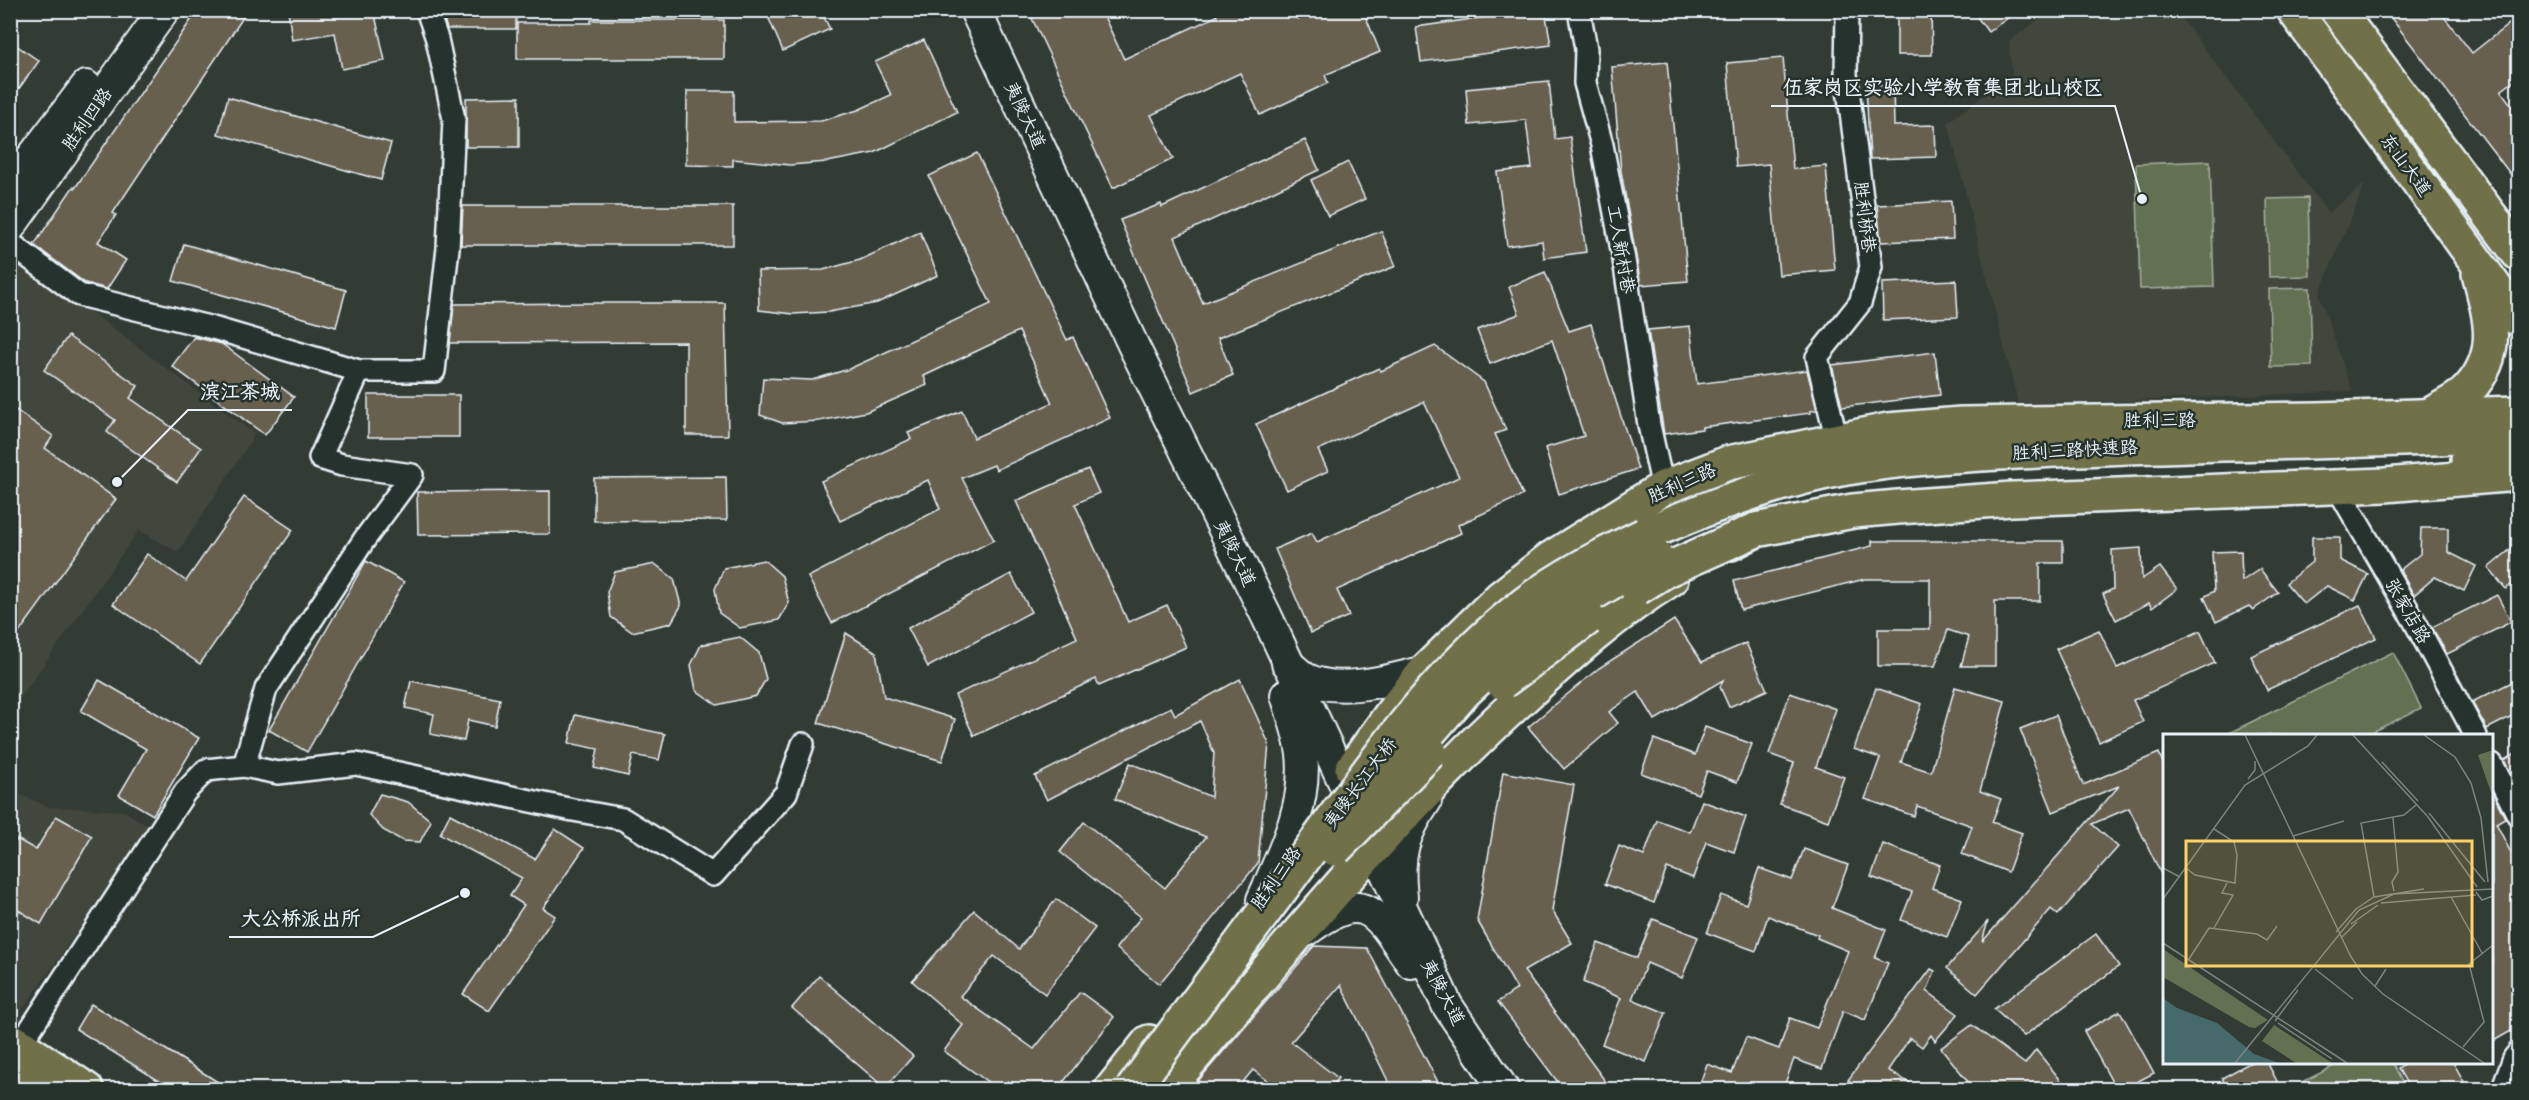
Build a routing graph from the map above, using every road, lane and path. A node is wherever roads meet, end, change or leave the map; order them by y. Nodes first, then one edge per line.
1 (141, 10) edge
2 (164, 10) edge
3 (427, 10) edge
4 (961, 10) edge
5 (975, 10) edge
6 (1579, 10) edge
7 (1847, 10) edge
8 (2294, 10) edge
9 (2316, 10) edge
10 (2337, 10) edge
11 (2354, 10) edge
12 (10, 186) edge
13 (2518, 221) edge
14 (10, 227) edge
15 (10, 243) edge
16 (2518, 253) edge
17 (2474, 258) junction
18 (2518, 286) edge
19 (2518, 319) edge
20 (359, 371) junction
21 (2518, 413) edge
22 (2428, 416) junction
23 (2318, 419) junction
24 (2518, 434) edge
25 (1837, 441) junction
26 (2518, 457) edge
27 (2518, 474) edge
28 (2337, 487) junction
29 (1663, 488) junction
30 (1756, 530) junction
31 (1649, 545) junction
32 (1527, 602) junction
33 (1425, 671) junction
34 (1286, 676) junction
35 (2475, 734) edge
36 (803, 744) dead end
37 (1453, 763) junction
38 (244, 766) junction
39 (2493, 766) edge
40 (1338, 789) junction
41 (2518, 815) edge
42 (1357, 853) junction
43 (1262, 900) junction
44 (1294, 940) junction
45 (1414, 952) junction
46 (14, 1051) edge
47 (2518, 1053) edge
48 (41, 1089) edge
49 (87, 1089) edge
50 (1111, 1089) edge
51 (1131, 1089) edge
52 (1153, 1089) edge
53 (1166, 1089) edge
54 (1488, 1089) edge
55 (1504, 1089) edge
56 (2502, 1089) edge

1 - 12 main road, 胜利四路
2 - 14 main road, 胜利四路
3 - 20 street
4 - 34 main road, 夷陵大道
5 - 34 main road, 夷陵大道
6 - 29 street, 工人新村巷
7 - 25 street, 胜利桥巷
8 - 17 main road, 东山大道
9 - 18 main road
10 - 16 main road
11 - 13 main road
15 - 20 street
17 - 19 main road, 东山大道
17 - 22 main road
20 - 38 street
21 - 22 main road, 胜利三路
22 - 23 main road, 胜利三路
23 - 25 main road, 胜利三路
23 - 32 main road, bridge
24 - 31 main road, 胜利三路快速路
25 - 29 main road, 胜利三路
26 - 31 main road, 胜利三路快速路
27 - 28 main road
28 - 30 main road
28 - 35 street, 张家店路
29 - 33 main road, 胜利三路
30 - 37 main road
30 - 42 main road, bridge
31 - 32 main road, 夷陵长江大桥, bridge
31 - 42 main road, 夷陵长江大桥, bridge
32 - 51 main road, 夷陵长江大桥, bridge
33 - 34 main road
33 - 40 main road, 胜利三路
34 - 40 main road, 夷陵大道
34 - 43 main road
36 - 38 street
37 - 42 main road
37 - 45 main road
38 - 46 street
39 - 41 street
40 - 42 main road, 夷陵大道
40 - 43 main road, 胜利三路
42 - 44 main road
42 - 45 main road, 夷陵大道
42 - 52 main road, 夷陵长江大桥
43 - 50 main road, 胜利三路
44 - 45 main road
44 - 53 main road
45 - 54 main road, 夷陵大道
45 - 55 main road, 夷陵大道
46 - 48 main road
46 - 49 main road
47 - 56 street

